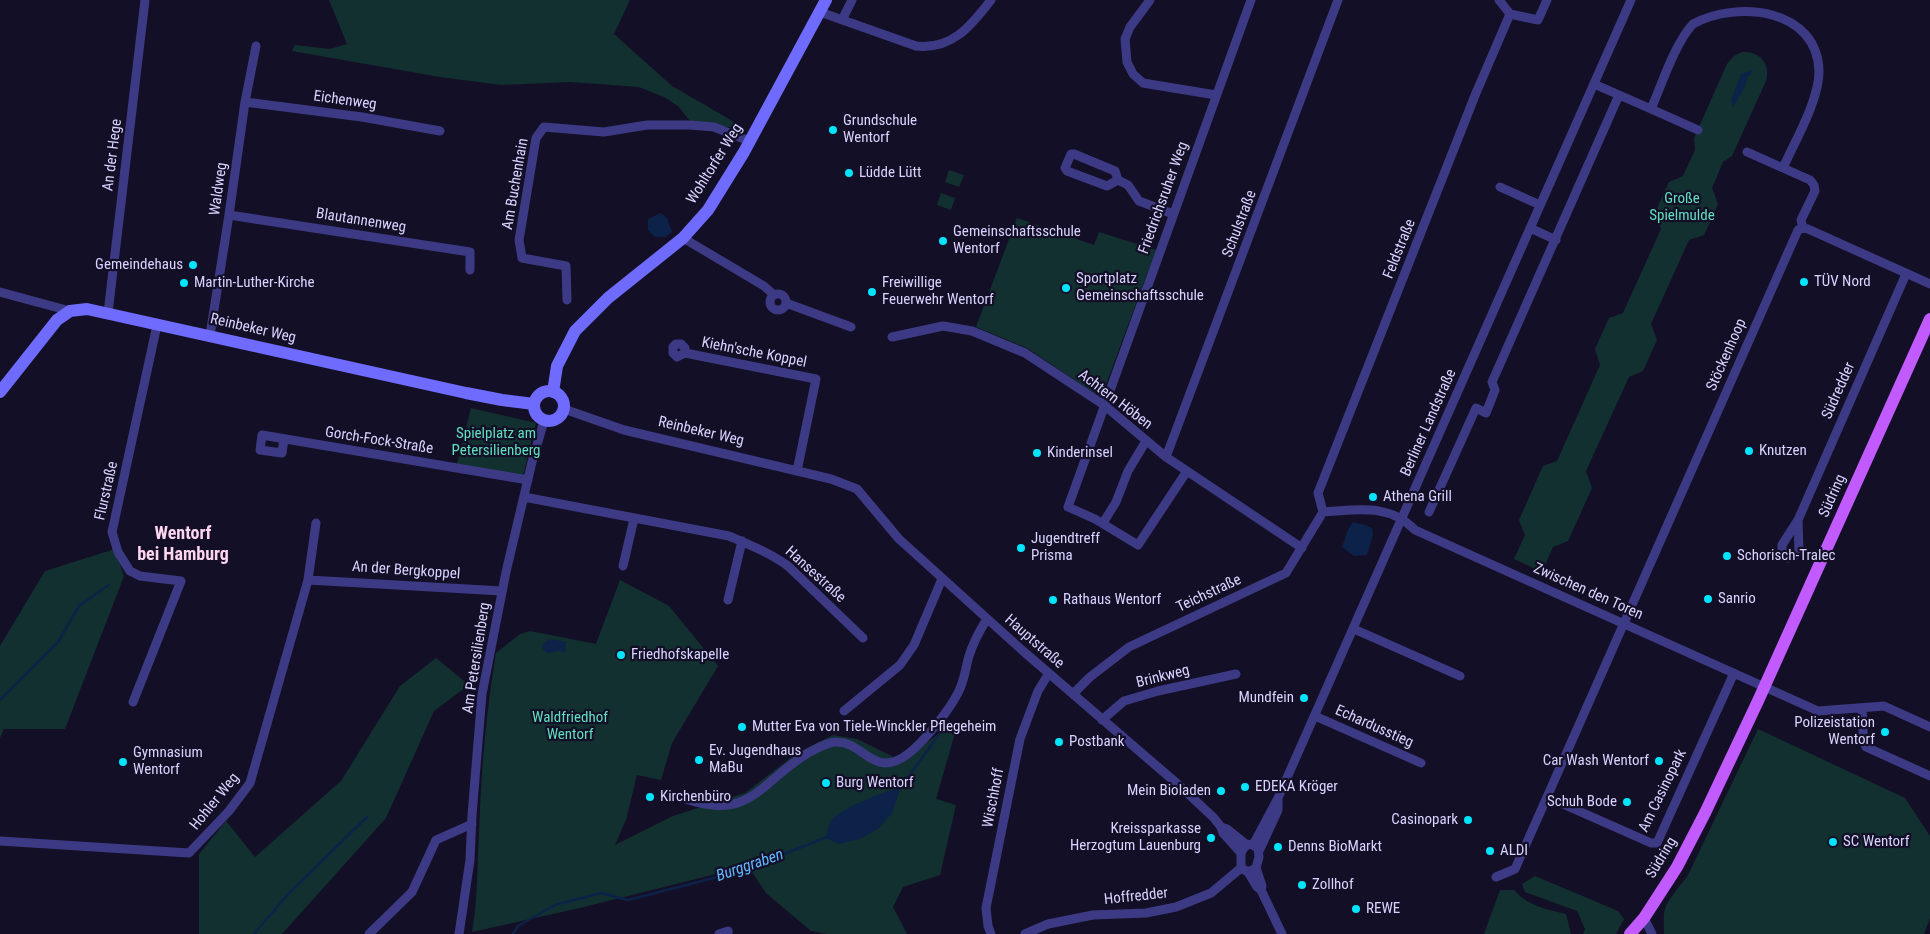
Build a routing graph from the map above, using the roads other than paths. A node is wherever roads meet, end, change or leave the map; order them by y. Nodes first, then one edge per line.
1 (145, 0) edge
2 (826, 0) edge
3 (852, 0) edge
4 (991, 0) edge
5 (1150, 0) edge
6 (1251, 0) edge
7 (1338, 0) edge
8 (1499, 0) edge
9 (1547, 0) edge
10 (1631, 0) edge
11 (1724, 4) dead end
12 (1776, 7) dead end
13 (820, 12) junction
14 (1510, 14) junction
15 (842, 20) junction
16 (256, 46) dead end
17 (1594, 84) junction
18 (1216, 95) junction
19 (1619, 95) junction
20 (245, 102) junction
21 (1651, 109) junction
22 (1698, 130) dead end
23 (440, 132) dead end
24 (749, 141) junction
25 (1747, 152) dead end
26 (1783, 168) junction
27 (1118, 180) junction
28 (1500, 187) dead end
29 (1540, 205) junction
30 (1173, 214) junction
31 (229, 215) junction
32 (1530, 228) junction
33 (1803, 228) junction
34 (683, 238) junction
35 (1556, 240) junction
36 (470, 270) dead end
37 (1906, 274) junction
38 (1930, 284) edge
39 (0, 292) edge
40 (774, 295) junction
41 (566, 300) dead end
42 (786, 303) junction
43 (70, 311) junction
44 (108, 313) junction
45 (1930, 319) edge
46 (157, 325) junction
47 (851, 327) dead end
48 (210, 335) junction
49 (892, 337) dead end
50 (685, 353) dead end
51 (0, 392) edge
52 (553, 392) junction
53 (534, 404) junction
54 (1104, 405) junction
55 (564, 409) junction
56 (544, 421) junction
57 (284, 440) dead end
58 (1146, 441) junction
59 (1166, 457) junction
60 (797, 471) junction
61 (1187, 471) junction
62 (831, 478) joint
63 (528, 480) junction
64 (524, 497) junction
65 (1323, 512) junction
66 (1429, 512) dead end
67 (634, 519) junction
68 (1403, 519) junction
69 (1798, 520) dead end
70 (316, 523) dead end
71 (1103, 524) junction
72 (742, 541) junction
73 (1302, 548) junction
74 (623, 566) dead end
75 (942, 579) junction
76 (308, 580) junction
77 (502, 591) junction
78 (728, 600) dead end
79 (987, 619) junction
80 (1624, 623) junction
81 (1354, 629) junction
82 (863, 638) dead end
83 (1049, 673) junction
84 (1734, 673) junction
85 (1236, 674) dead end
86 (1460, 676) dead end
87 (1765, 687) junction
88 (1073, 694) junction
89 (133, 702) dead end
90 (1862, 709) junction
91 (844, 711) dead end
92 (1315, 716) junction
93 (1102, 720) junction
94 (1930, 727) edge
95 (1421, 763) dead end
96 (1930, 776) edge
97 (1547, 797) junction
98 (686, 799) dead end
99 (472, 824) junction
100 (1221, 827) junction
101 (0, 841) edge
102 (1253, 847) junction
103 (1241, 853) junction
104 (1249, 869) junction
105 (1496, 877) dead end
106 (1644, 918) junction
107 (369, 934) edge
108 (459, 934) edge
109 (719, 934) edge
110 (728, 934) edge
111 (991, 934) edge
112 (1025, 934) edge
113 (1282, 934) edge
114 (1630, 934) edge
115 (1652, 934) edge

1 - 44 street, An der Hege
2 - 13 main road, Wohltorfer Weg
3 - 15 street
4 - 15 street
5 - 18 street
6 - 18 street, Friedrichsruher Weg
7 - 59 street, Schulstraße
8 - 14 street
9 - 14 street
10 - 17 street, Berliner Landstraße
11 - 21 street
12 - 26 street
13 - 15 street
13 - 24 main road, Wohltorfer Weg
14 - 65 street, Feldstraße
16 - 20 street, Waldweg
17 - 19 street
17 - 29 street, Berliner Landstraße
18 - 30 street, Friedrichsruher Weg
19 - 21 street
19 - 35 street
20 - 23 street, Eichenweg
20 - 31 street, Waldweg
21 - 22 street
24 - 34 main road, Wohltorfer Weg
24 - 41 street, Am Buchenhain
25 - 26 street
26 - 33 street
27 - 27 street
27 - 30 street
28 - 29 street
29 - 32 street, Berliner Landstraße
30 - 54 street, Friedrichsruher Weg
31 - 36 street, Blautannenweg
31 - 48 street, Waldweg
32 - 35 street
32 - 68 street, Berliner Landstraße
33 - 37 street
33 - 80 street, Stöckenhoop
34 - 40 street
34 - 52 main road, Wohltorfer Weg
35 - 66 street
37 - 38 street
37 - 69 street, Südredder
39 - 43 street
40 - 42 street
40 - 42 street
42 - 47 street
43 - 44 main road, Reinbeker Weg
43 - 51 main road
44 - 46 main road, Reinbeker Weg
45 - 87 main road, Südring
46 - 48 main road, Reinbeker Weg
46 - 89 street, Flurstraße
48 - 53 main road, Reinbeker Weg
49 - 54 street, Achtern Höben
50 - 60 street, Kiehn'sche Koppel
52 - 53 main road
52 - 55 main road
53 - 56 main road
54 - 58 street, Achtern Höben
54 - 71 street, Friedrichsruher Weg
55 - 56 main road
55 - 60 street, Reinbeker Weg
56 - 63 street, Am Petersilienberg
57 - 63 street, Gorch-Fock-Straße
58 - 59 street, Achtern Höben
58 - 71 street
59 - 61 street, Achtern Höben
60 - 62 street, Reinbeker Weg
61 - 71 street
61 - 73 street, Achtern Höben
62 - 75 street, Hauptstraße
63 - 64 street, Am Petersilienberg
64 - 67 street, Hansestraße
64 - 77 street, Am Petersilienberg
65 - 68 street, Zwischen den Toren
65 - 73 street, Teichstraße
67 - 72 street, Hansestraße
67 - 74 street
68 - 80 street, Zwischen den Toren
68 - 81 street, Berliner Landstraße
70 - 76 street, Hohler Weg
72 - 78 street
72 - 82 street, Hansestraße
73 - 88 street, Teichstraße
75 - 79 street, Hauptstraße
75 - 91 street
76 - 77 street, An der Bergkoppel
76 - 101 street, Hohler Weg
77 - 99 street, Am Petersilienberg
79 - 83 street, Hauptstraße
79 - 98 street
80 - 84 street, Zwischen den Toren
80 - 97 street
81 - 86 street
81 - 92 street, Berliner Landstraße
83 - 88 street, Hauptstraße
83 - 111 street, Wischhoff
84 - 87 street, Zwischen den Toren
84 - 97 street, Am Casinopark
85 - 93 street, Brinkweg
87 - 90 street
87 - 106 main road, Südring
88 - 93 street, Hauptstraße
90 - 94 street
90 - 96 street
92 - 95 street, Echardusstieg
92 - 102 street, Berliner Landstraße
93 - 100 street, Hauptstraße
97 - 105 street
99 - 107 street
99 - 108 street, Am Petersilienberg
100 - 102 street, Hauptstraße
100 - 103 street, Hauptstraße
102 - 103 street
102 - 104 street
103 - 104 street
104 - 112 street, Hoffredder
104 - 113 street
106 - 114 main road, Südring
106 - 115 street
109 - 110 street

